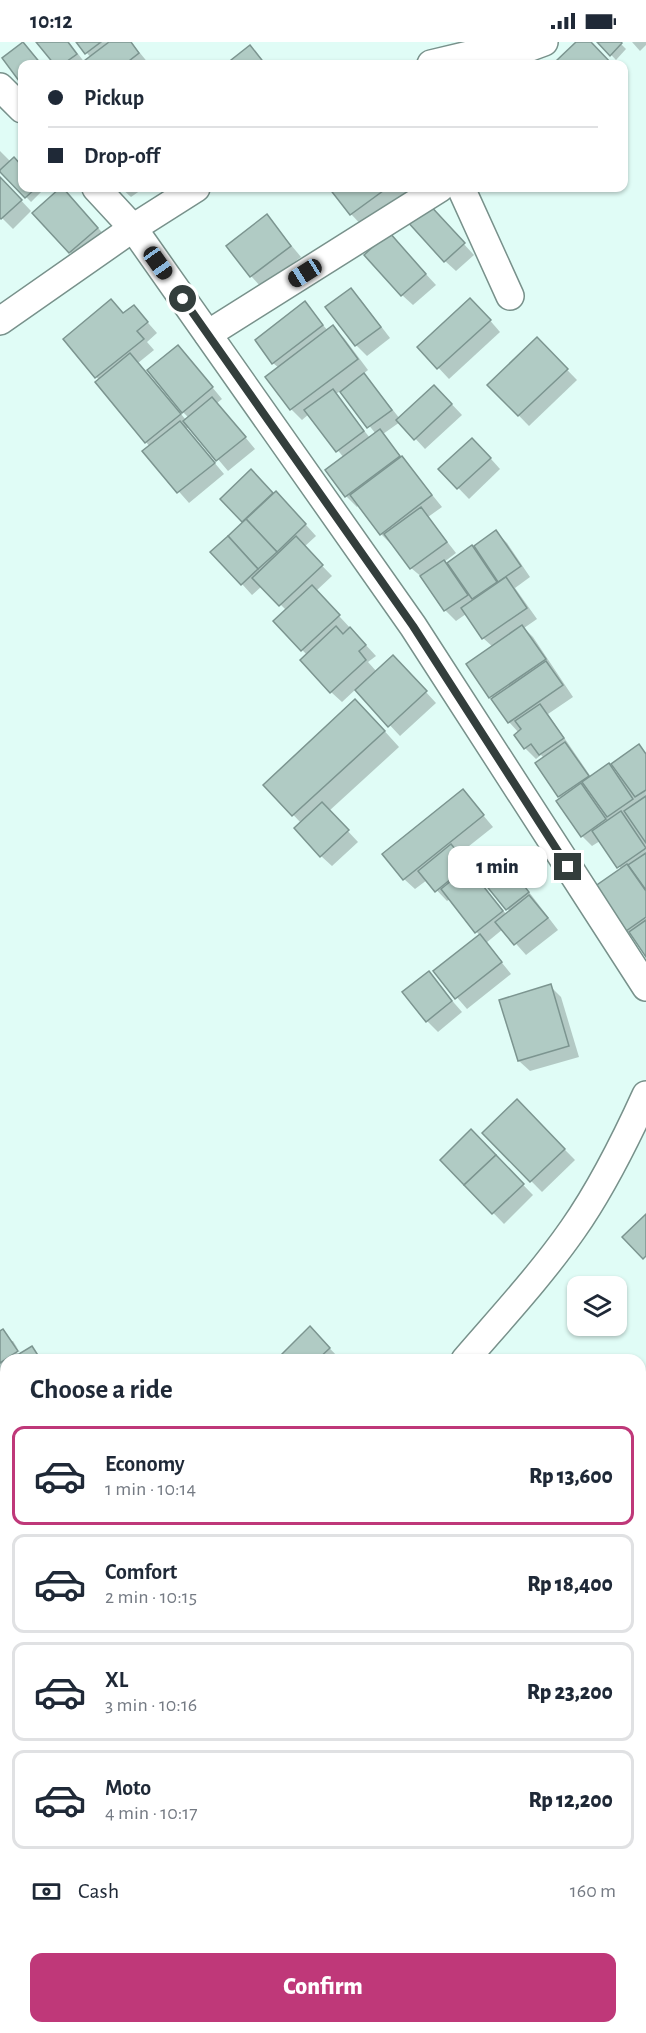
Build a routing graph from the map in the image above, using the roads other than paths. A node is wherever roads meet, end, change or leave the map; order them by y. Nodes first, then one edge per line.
1 (544, 42) edge
2 (494, 45) edge
3 (445, 60) edge
4 (0, 87) edge
5 (18, 105) edge
6 (100, 192) edge
7 (190, 192) edge
8 (434, 192) edge
9 (463, 192) edge
10 (133, 228) junction
11 (510, 296) dead end
12 (0, 321) edge
13 (208, 334) junction
14 (646, 987) edge
15 (646, 1095) edge
16 (636, 1144) edge
17 (470, 1354) edge

1 - 2 street
2 - 3 street
4 - 5 street
6 - 10 street
7 - 10 street
8 - 13 street
9 - 11 street
10 - 12 street
10 - 13 street
13 - 14 street
15 - 16 street
16 - 17 street

